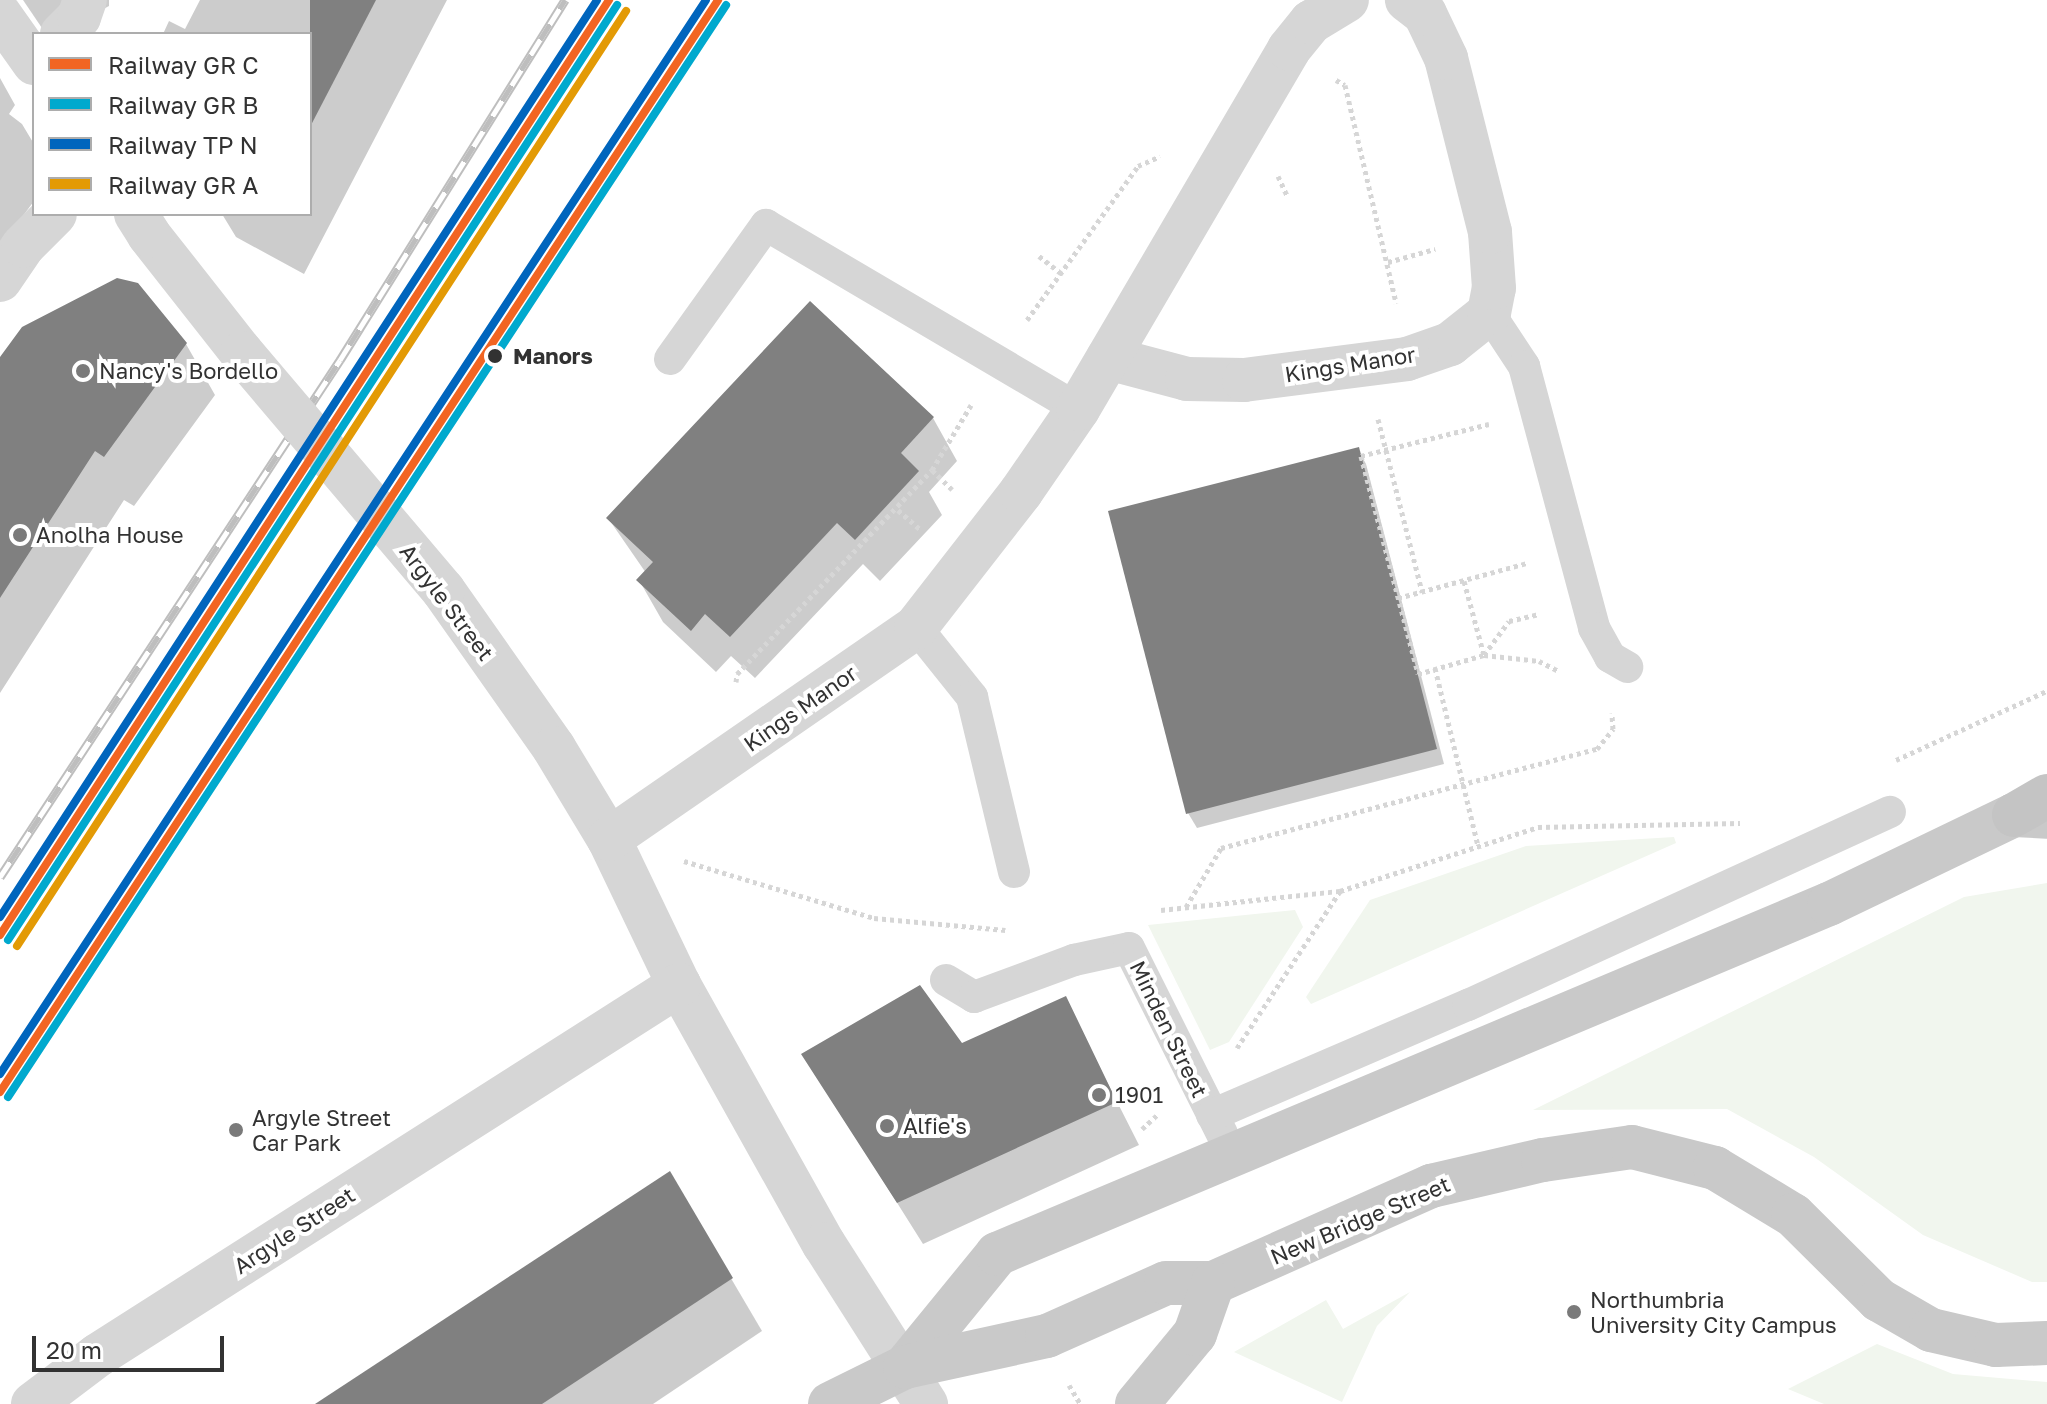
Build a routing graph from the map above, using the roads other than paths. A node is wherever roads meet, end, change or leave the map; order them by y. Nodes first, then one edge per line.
1 (85, 0) edge
2 (1347, 0) edge
3 (1407, 0) edge
4 (0, 15) edge
5 (64, 32) edge
6 (32, 60) edge
7 (53, 216) edge
8 (143, 224) edge
9 (0, 280) edge
10 (1489, 313) junction
11 (1108, 358) junction
12 (670, 359) dead end
13 (1078, 409) junction
14 (916, 627) junction
15 (1627, 667) dead end
16 (2036, 809) edge
17 (1890, 812) dead end
18 (609, 839) junction
19 (1014, 872) dead end
20 (946, 980) dead end
21 (679, 985) junction
22 (1212, 1115) junction
23 (1232, 1155) junction
24 (1213, 1283) junction
25 (2047, 1343) edge
26 (905, 1367) junction
27 (33, 1404) edge
28 (830, 1404) edge
29 (926, 1404) edge
30 (1137, 1404) edge

1 - 5 street
2 - 11 street, Kings Manor
3 - 10 street
4 - 6 street
7 - 9 street
8 - 18 street, Argyle Street, bridge
10 - 11 street, Kings Manor
10 - 15 lane
11 - 13 street, Kings Manor
12 - 13 lane
13 - 14 street, Kings Manor
14 - 18 street, Kings Manor
14 - 19 lane
16 - 23 main road
17 - 22 lane
18 - 21 street, Argyle Street
20 - 22 lane, Minden Street
21 - 26 street, Argyle Street
21 - 27 street, Argyle Street
22 - 23 lane, Minden Street
23 - 26 main road
24 - 25 main road, New Bridge Street
24 - 26 main road, New Bridge Street
24 - 30 main road
26 - 28 main road, New Bridge Street
26 - 29 street, Argyle Street

